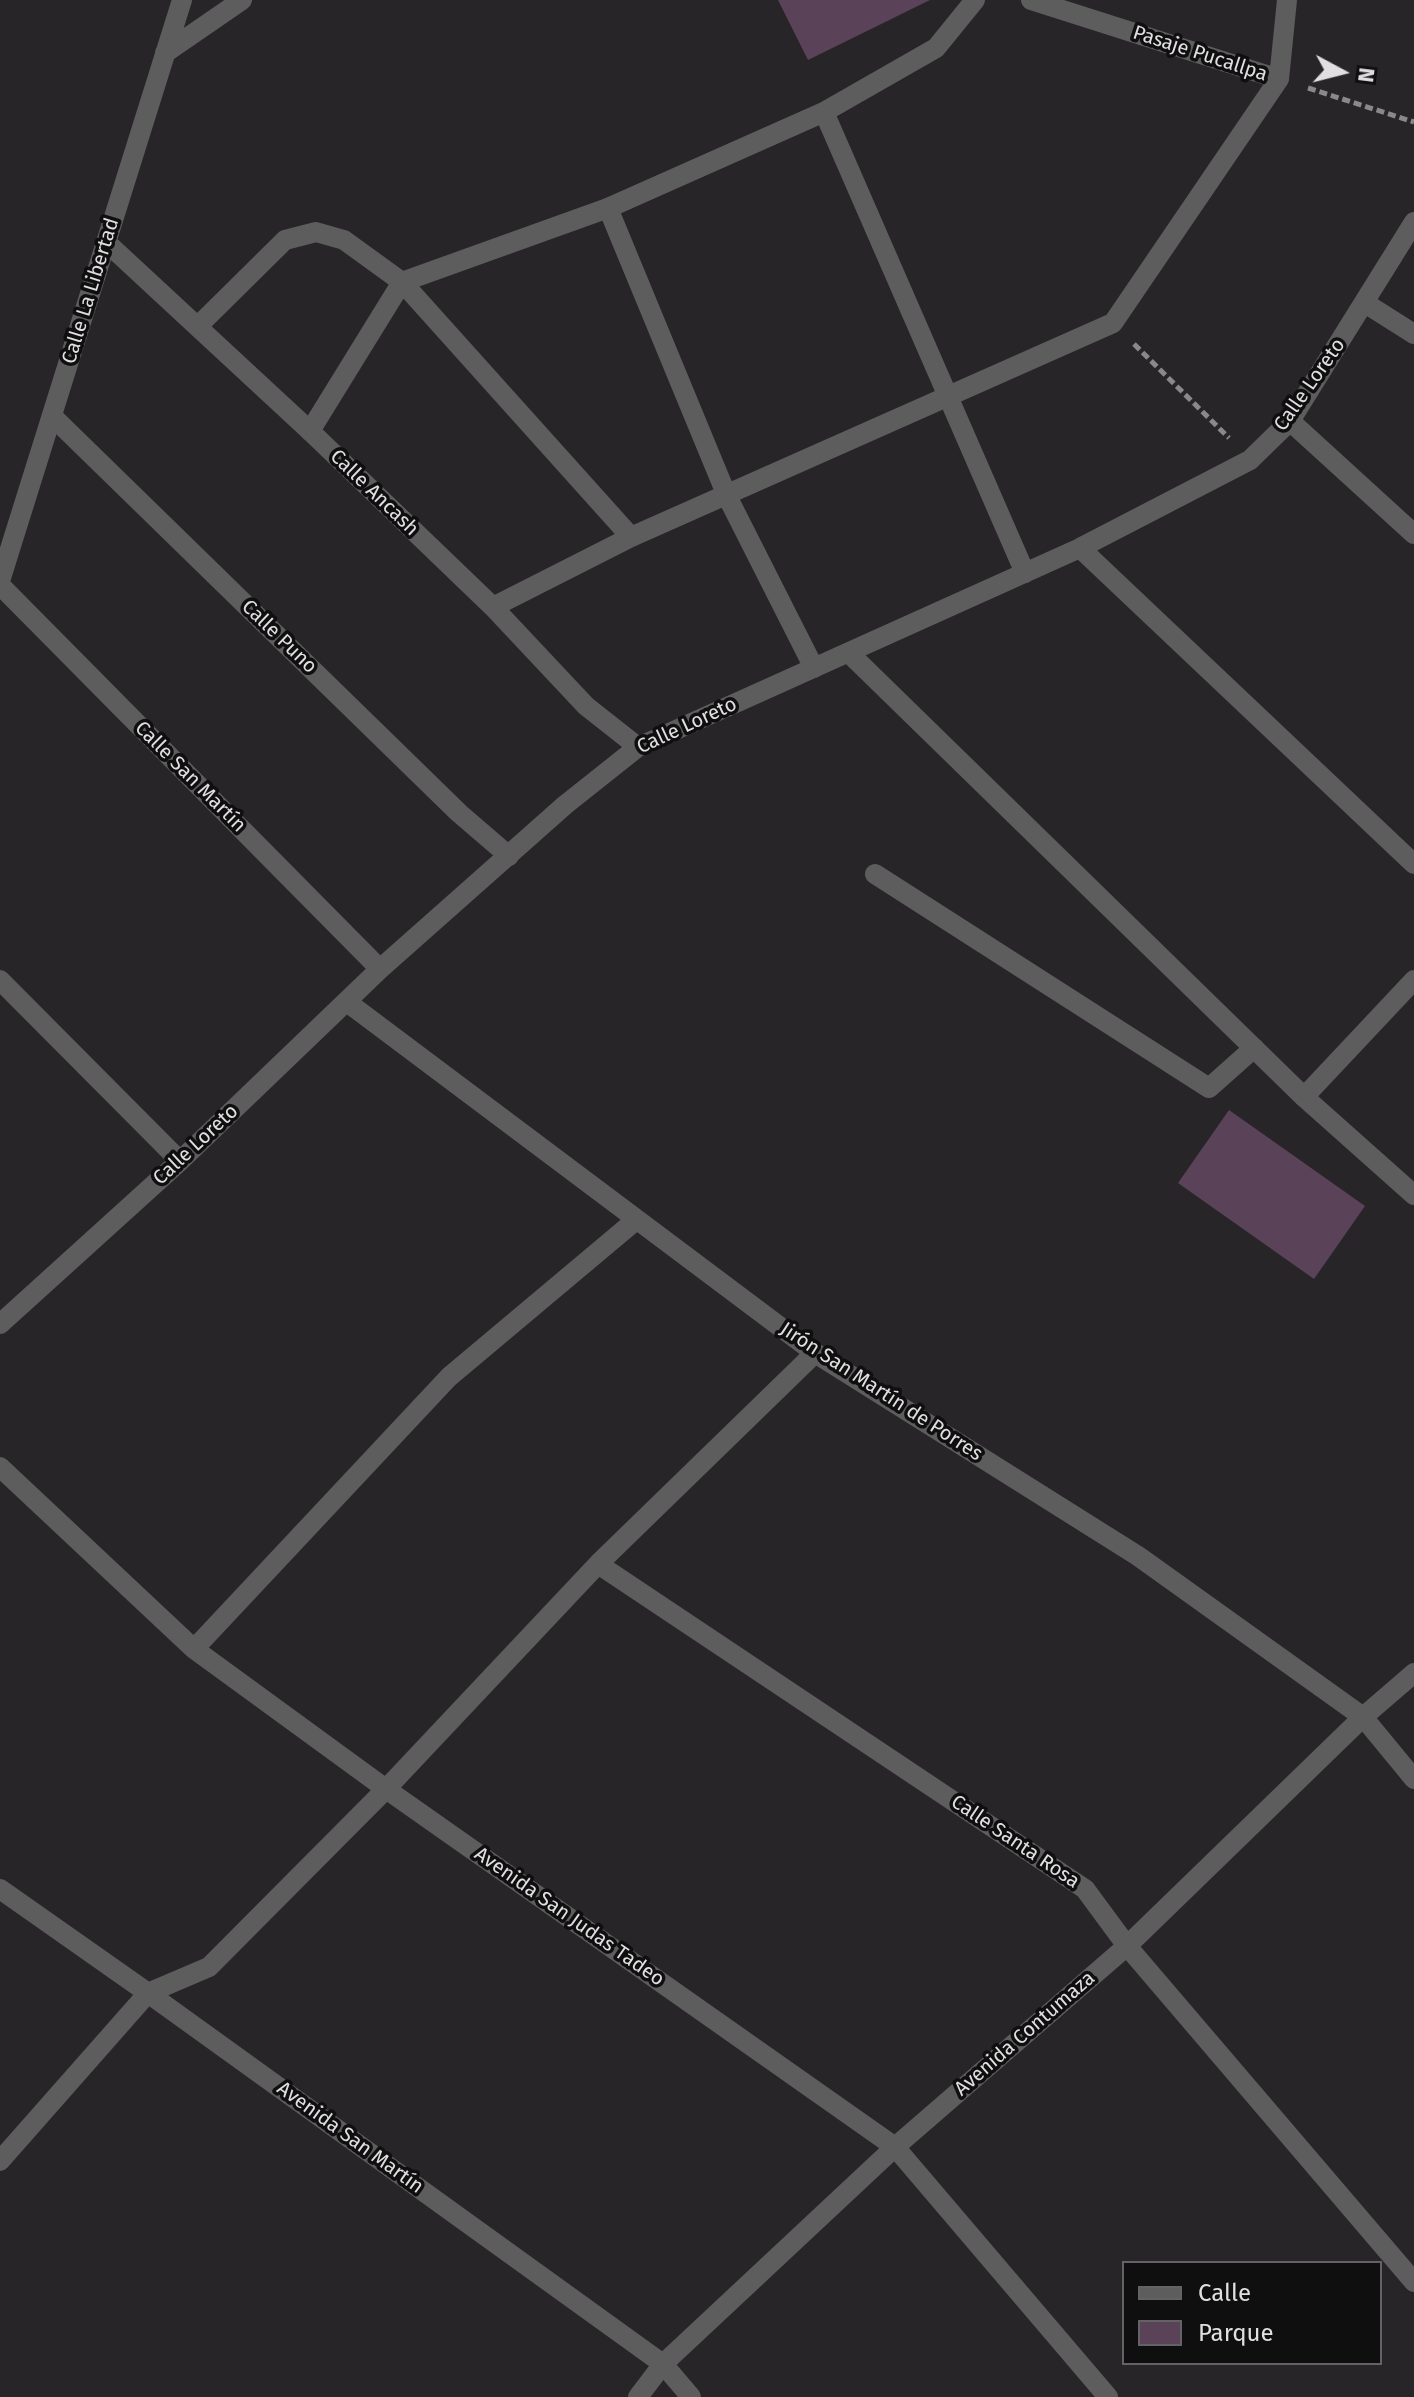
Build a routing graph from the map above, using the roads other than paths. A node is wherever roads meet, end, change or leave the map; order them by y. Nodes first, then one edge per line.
1 (182, 0) edge
2 (242, 0) edge
3 (975, 0) edge
4 (1031, 0) edge
5 (1287, 0) edge
6 (165, 53) junction
7 (1279, 79) junction
8 (824, 112) junction
9 (608, 208) junction
10 (1414, 222) edge
11 (106, 242) junction
12 (402, 282) junction
13 (1365, 303) junction
14 (198, 326) junction
15 (1414, 334) edge
16 (950, 396) junction
17 (52, 416) junction
18 (1290, 421) junction
19 (310, 431) junction
20 (727, 496) junction
21 (1414, 534) edge
22 (631, 537) junction
23 (1080, 548) junction
24 (1025, 573) junction
25 (0, 583) edge
26 (493, 607) junction
27 (849, 653) junction
28 (814, 668) junction
29 (638, 747) junction
30 (509, 856) junction
31 (1414, 864) edge
32 (875, 874) dead end
33 (380, 969) junction
34 (0, 980) edge
35 (1414, 980) edge
36 (347, 1002) junction
37 (1254, 1048) junction
38 (1304, 1097) junction
39 (180, 1161) junction
40 (1414, 1195) edge
41 (636, 1220) junction
42 (0, 1324) edge
43 (815, 1353) junction
44 (0, 1467) edge
45 (598, 1564) junction
46 (194, 1649) junction
47 (1414, 1673) edge
48 (1363, 1717) junction
49 (1414, 1779) edge
50 (386, 1789) junction
51 (0, 1889) edge
52 (1127, 1946) junction
53 (148, 1993) junction
54 (895, 2147) junction
55 (0, 2161) edge
56 (1414, 2282) edge
57 (663, 2364) junction
58 (638, 2397) edge
59 (691, 2397) edge
60 (1108, 2397) edge

1 - 6 street, Calle La Libertad
2 - 6 street
3 - 8 street
4 - 7 street, Pasaje Pucallpa
5 - 7 street
6 - 11 street, Calle La Libertad
7 - 16 street
8 - 9 street
8 - 16 street
9 - 12 street
9 - 20 street
10 - 13 street, Calle Loreto
11 - 14 street, Calle Ancash
11 - 17 street, Calle La Libertad
12 - 14 street
12 - 19 street
12 - 22 street
13 - 15 street
13 - 18 street, Calle Loreto
14 - 19 street, Calle Ancash
16 - 20 street
16 - 24 street
17 - 25 street, Calle La Libertad
17 - 30 street, Calle Puno
18 - 21 street
18 - 23 street, Calle Loreto
19 - 26 street, Calle Ancash
20 - 22 street
20 - 28 street
22 - 26 street
23 - 24 street, Calle Loreto
23 - 31 street
24 - 27 street, Calle Loreto
25 - 33 street, Calle San Martín
26 - 29 street, Calle Ancash
27 - 28 street, Calle Loreto
27 - 37 street
28 - 29 street, Calle Loreto
29 - 30 street, Calle Loreto
30 - 33 street, Calle Loreto
32 - 37 street
33 - 36 street, Calle Loreto
34 - 39 street
35 - 38 street
36 - 39 street, Calle Loreto
36 - 41 street, Jirón San Martín de Porres
37 - 38 street
38 - 40 street
39 - 42 street, Calle Loreto
41 - 43 street, Jirón San Martín de Porres
41 - 46 street
43 - 45 street
43 - 48 street, Jirón San Martín de Porres
44 - 46 street, Avenida San Judas Tadeo
45 - 50 street
45 - 52 street, Calle Santa Rosa
46 - 50 street, Avenida San Judas Tadeo
47 - 48 street, Avenida Contumaza
48 - 49 street, Jirón San Martín de Porres
48 - 52 street, Avenida Contumaza
50 - 53 street
50 - 54 street, Avenida San Judas Tadeo
51 - 53 street, Avenida San Martín
52 - 54 street, Avenida Contumaza
52 - 56 street, Calle Santa Rosa
53 - 55 street
53 - 57 street, Avenida San Martín
54 - 57 street, Avenida Contumaza
54 - 60 street, Avenida San Judas Tadeo
57 - 58 street, Avenida Contumaza
57 - 59 street, Avenida San Martín

